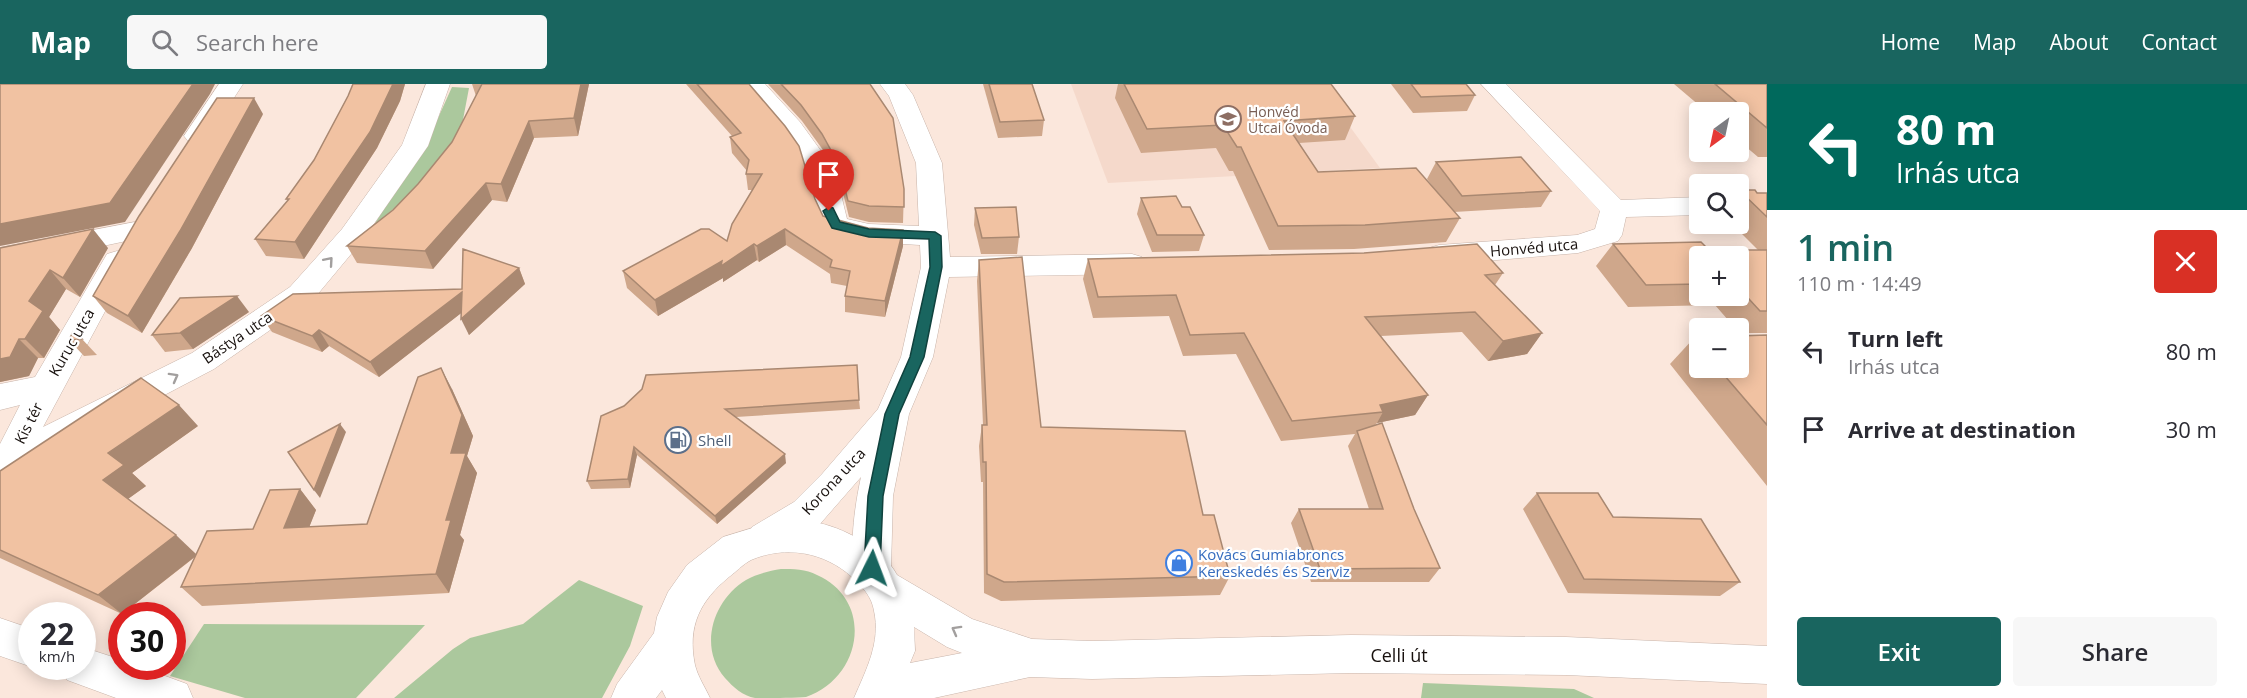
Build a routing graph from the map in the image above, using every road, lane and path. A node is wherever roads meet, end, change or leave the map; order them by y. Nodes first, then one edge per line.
1 (231, 84) edge
2 (438, 84) edge
3 (752, 84) edge
4 (892, 84) edge
5 (1493, 84) edge
6 (180, 162) edge
7 (1689, 206) edge
8 (1614, 209) junction
9 (935, 236) junction
10 (1413, 257) edge
11 (0, 258) edge
12 (1163, 264) edge
13 (936, 267) junction
14 (46, 387) junction
15 (0, 397) edge
16 (892, 414) junction
17 (5, 462) edge
18 (765, 538) junction
19 (880, 578) junction
20 (0, 637) edge
21 (672, 640) junction
22 (18, 643) edge
23 (1030, 658) junction
24 (1767, 665) edge
25 (96, 671) edge
26 (876, 697) edge
27 (172, 698) edge
28 (632, 698) edge
29 (689, 698) edge

1 - 6 street
17 -> 2 street, Bástya utca
3 - 9 street
4 - 9 street, Korona utca
5 - 8 street
7 - 8 street
8 - 10 street, Honvéd utca
9 - 13 street, Korona utca
11 - 14 street, Kuruc utca
12 - 13 street
13 - 16 street, Korona utca
14 - 15 street, Kis tér
14 - 17 street, Kis tér
16 - 18 street, Korona utca
16 - 19 street, Korona utca
18 - 19 street, Celli út
18 - 21 street
23 -> 19 street, Celli út
19 - 26 street
20 - 22 street
21 - 28 street
21 - 29 street
23 - 24 street, Celli út
23 - 26 street, Celli út
25 - 27 street

